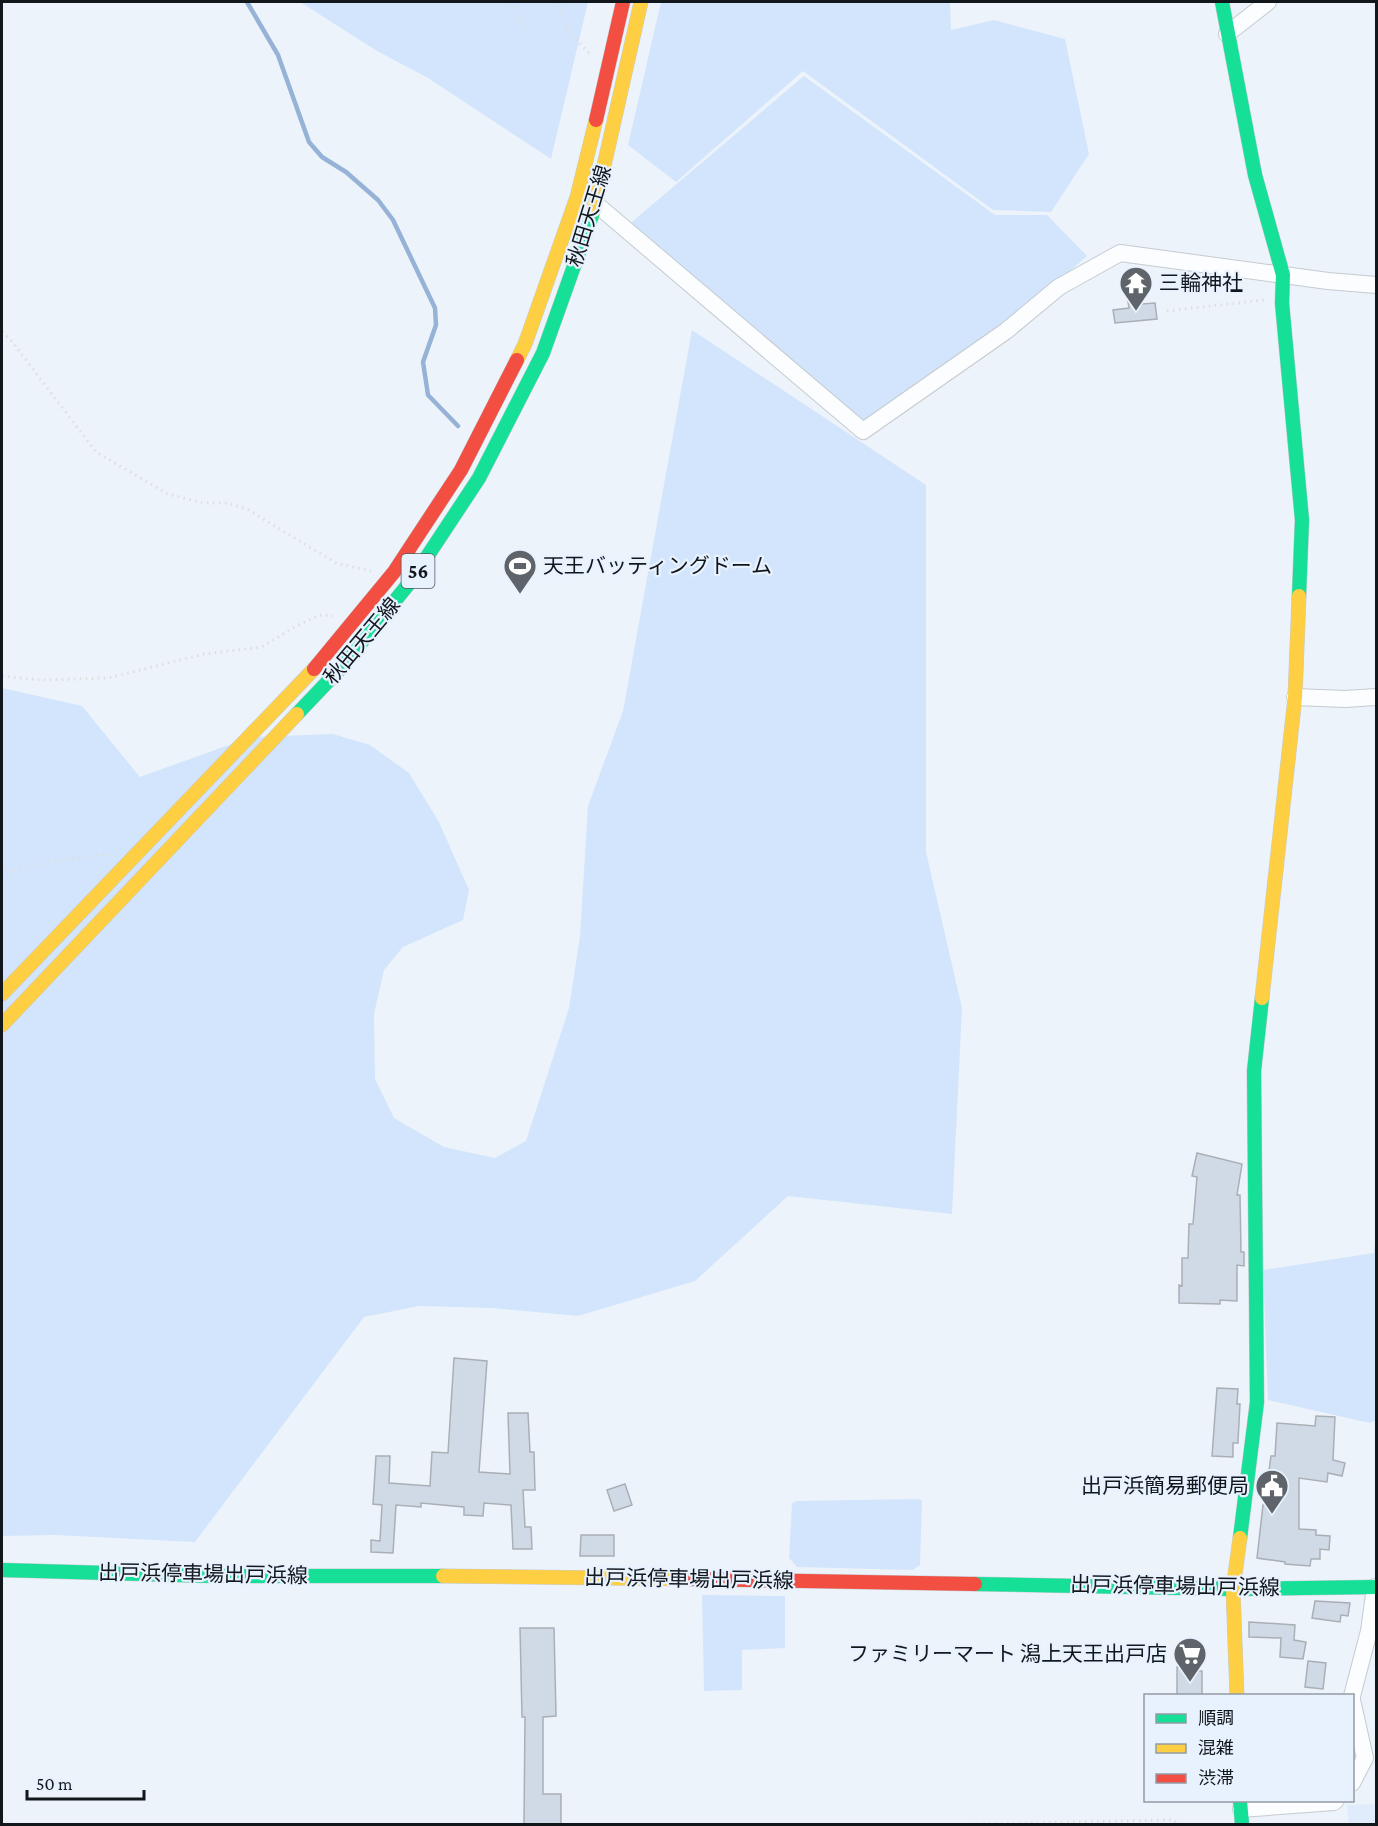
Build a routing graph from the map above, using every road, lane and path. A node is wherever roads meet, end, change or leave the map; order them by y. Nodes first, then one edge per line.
1 (508, 2) edge
2 (557, 2) edge
3 (623, 2) edge
4 (641, 2) edge
5 (1222, 2) edge
6 (1268, 2) edge
7 (529, 28) dead end
8 (1227, 34) junction
9 (608, 72) junction
10 (596, 204) junction
11 (1282, 275) junction
12 (1377, 285) edge
13 (1282, 298) junction
14 (1167, 311) dead end
15 (2, 332) edge
16 (391, 575) junction
17 (351, 624) junction
18 (2, 676) edge
19 (1295, 697) junction
20 (1377, 697) edge
21 (132, 858) junction
22 (2, 874) edge
23 (2, 994) edge
24 (2, 1025) edge
25 (2, 1569) edge
26 (1376, 1587) edge
27 (1233, 1589) junction
28 (1237, 1694) edge
29 (1352, 1694) edge
30 (1354, 1703) edge
31 (1371, 1758) edge
32 (1354, 1783) edge
33 (1334, 1802) edge
34 (1241, 1811) edge
35 (971, 1824) edge
36 (1180, 1824) edge

1 - 7 path
2 - 9 path
3 - 9 main road, 秋田天王線 / 56
4 - 10 main road, 秋田天王線 / 56
5 - 8 main road
6 - 8 street
8 - 11 main road
9 - 16 main road, 秋田天王線 / 56
10 - 11 street
10 - 24 main road, 秋田天王線 / 56
11 - 12 street
11 - 13 main road
13 - 14 path
13 - 19 main road
15 - 16 path
16 - 17 main road, 秋田天王線 / 56
17 - 18 path
17 - 21 main road, 秋田天王線 / 56
19 - 20 street
19 - 27 main road
21 - 22 path
21 - 23 main road, 秋田天王線 / 56
25 - 27 main road, 出戸浜停車場出戸浜線
26 - 27 main road, 出戸浜停車場出戸浜線
26 - 29 street
27 - 28 main road
30 - 31 street
31 - 32 street
33 - 34 street
35 - 36 path

